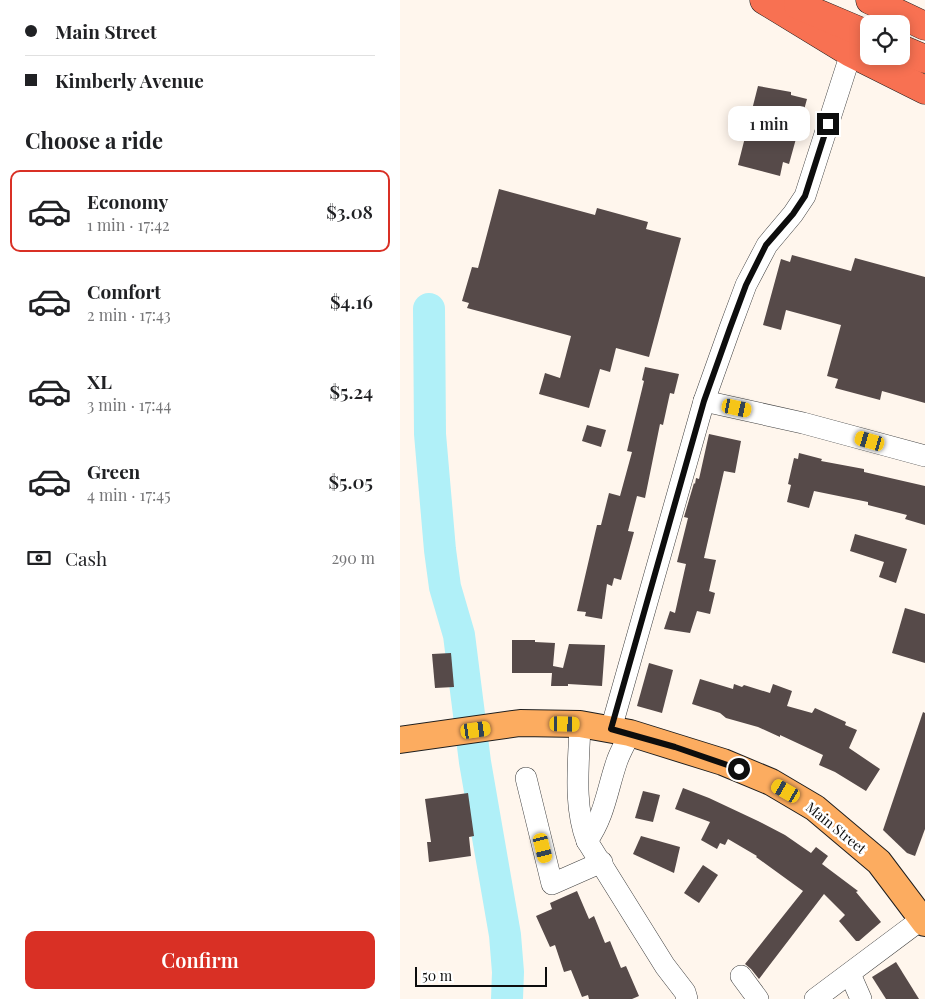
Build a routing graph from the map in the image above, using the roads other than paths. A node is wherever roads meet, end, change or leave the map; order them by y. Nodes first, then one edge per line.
1 (764, 0) edge
2 (788, 0) edge
3 (870, 0) edge
4 (925, 26) edge
5 (860, 44) edge
6 (910, 53) edge
7 (925, 59) edge
8 (890, 65) edge
9 (925, 90) edge
10 (704, 401) junction
11 (925, 456) edge
12 (580, 724) junction
13 (620, 731) junction
14 (400, 740) edge
15 (526, 778) dead end
16 (587, 841) junction
17 (602, 862) junction
18 (924, 921) edge
19 (850, 974) junction
20 (740, 976) dead end
21 (687, 999) edge
22 (758, 999) edge
23 (815, 999) edge
24 (861, 999) edge

1 - 5 highway
2 - 5 highway
3 - 4 highway
5 - 10 street
6 - 7 highway
8 - 9 highway
10 - 11 street
10 - 13 street
12 - 13 main road, Main Street
12 - 14 main road, Main Street
12 - 16 street
13 - 16 street
13 - 18 main road, Main Street
15 - 17 street
16 - 17 street
17 - 21 street
18 - 19 street
19 - 23 street
19 - 24 street
20 - 22 street

